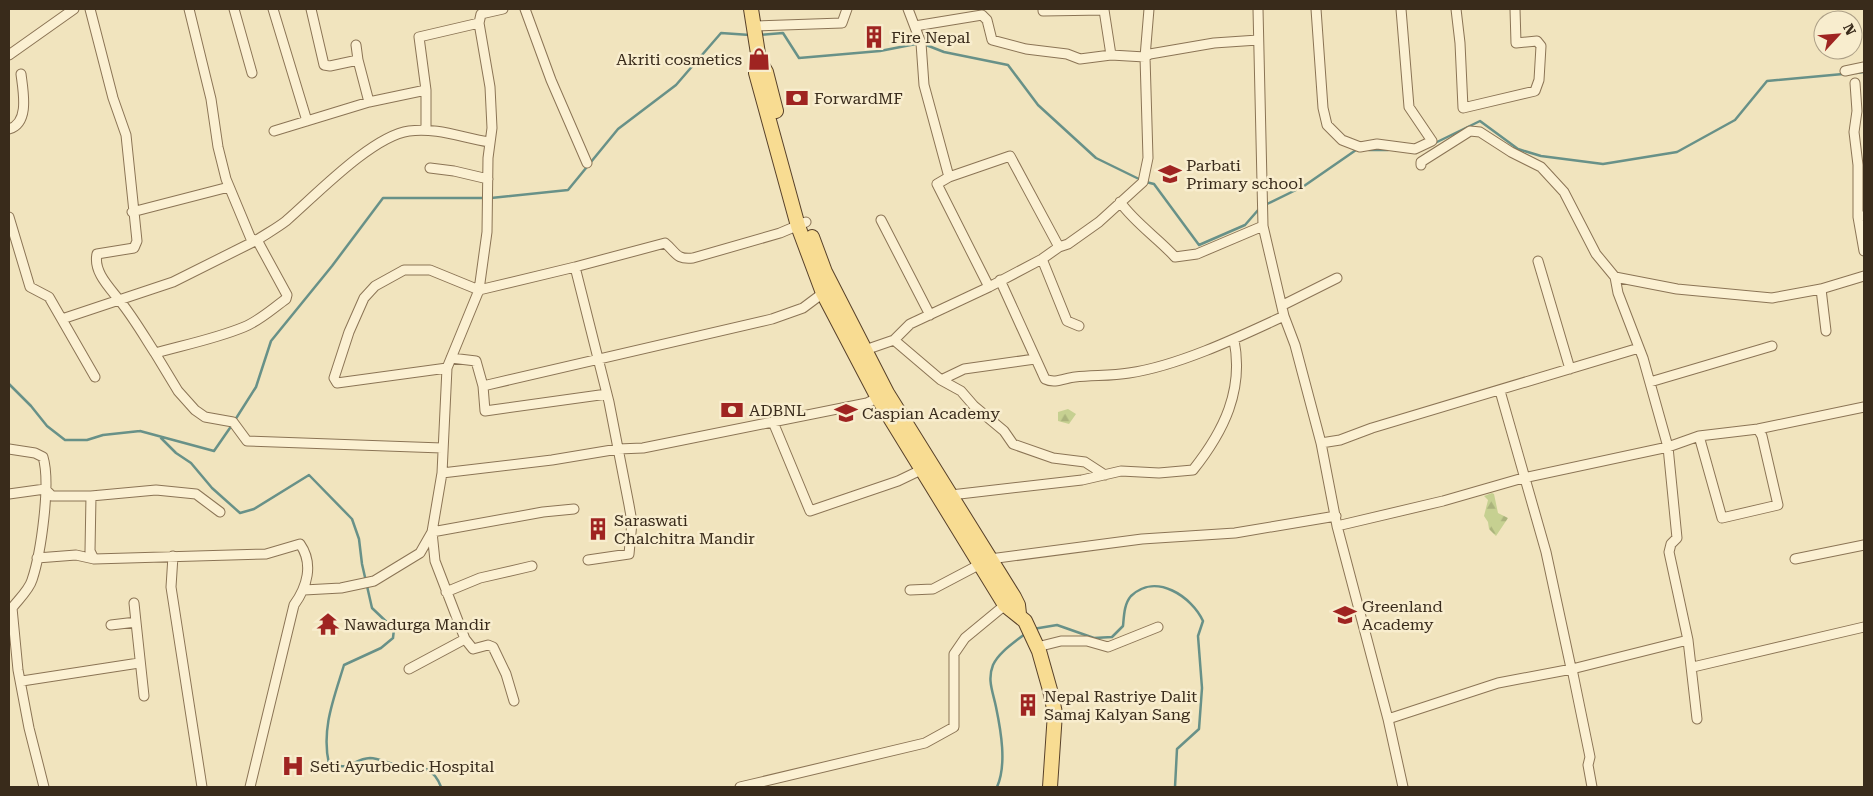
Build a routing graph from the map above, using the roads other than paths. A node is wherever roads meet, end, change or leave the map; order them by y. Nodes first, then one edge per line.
1 (74, 9) edge
2 (90, 9) edge
3 (189, 9) edge
4 (234, 9) edge
5 (273, 9) edge
6 (311, 9) edge
7 (504, 9) edge
8 (525, 9) edge
9 (751, 9) edge
10 (847, 9) edge
11 (908, 9) edge
12 (1043, 9) edge
13 (1149, 9) edge
14 (1258, 9) edge
15 (1316, 9) edge
16 (1401, 9) edge
17 (1456, 9) edge
18 (1516, 9) edge
19 (480, 23) junction
20 (915, 26) junction
21 (754, 28) junction
22 (1258, 40) junction
23 (356, 45) dead end
24 (9, 55) edge
25 (1110, 55) junction
26 (1145, 57) junction
27 (358, 60) junction
28 (1864, 67) edge
29 (1845, 71) dead end
30 (252, 73) dead end
31 (21, 74) dead end
32 (1855, 83) dead end
33 (426, 90) junction
34 (369, 102) junction
35 (307, 121) junction
36 (9, 129) edge
37 (426, 130) junction
38 (274, 131) dead end
39 (489, 142) junction
40 (587, 163) dead end
41 (1421, 165) dead end
42 (430, 168) dead end
43 (949, 177) junction
44 (488, 179) junction
45 (229, 187) junction
46 (1120, 202) junction
47 (132, 212) junction
48 (9, 217) edge
49 (1861, 217) edge
50 (881, 220) dead end
51 (802, 224) junction
52 (1263, 226) junction
53 (257, 240) junction
54 (1059, 247) junction
55 (1864, 251) edge
56 (1042, 259) junction
57 (1538, 261) dead end
58 (575, 268) junction
59 (1864, 276) edge
60 (1615, 277) junction
61 (1337, 278) dead end
62 (1000, 280) junction
63 (989, 286) junction
64 (1821, 289) junction
65 (479, 290) junction
66 (823, 293) junction
67 (120, 300) junction
68 (1283, 305) junction
69 (930, 315) junction
70 (1284, 316) junction
71 (62, 319) junction
72 (1080, 326) dead end
73 (1826, 331) dead end
74 (894, 340) junction
75 (1234, 340) junction
76 (1772, 346) dead end
77 (1639, 348) junction
78 (865, 350) junction
79 (155, 353) junction
80 (451, 358) junction
81 (598, 359) junction
82 (1035, 359) junction
83 (447, 368) junction
84 (1570, 369) junction
85 (95, 377) dead end
86 (941, 380) junction
87 (1650, 382) junction
88 (482, 386) junction
89 (1500, 391) junction
90 (606, 394) junction
91 (883, 395) junction
92 (1864, 407) edge
93 (774, 422) junction
94 (1758, 429) junction
95 (1699, 436) junction
96 (1322, 443) junction
97 (1668, 446) junction
98 (442, 448) junction
99 (9, 449) edge
100 (618, 449) junction
101 (923, 469) junction
102 (442, 473) junction
103 (1106, 475) junction
104 (1523, 478) junction
105 (46, 489) junction
106 (9, 494) edge
107 (951, 494) junction
108 (91, 496) junction
109 (574, 508) dead end
110 (220, 512) dead end
111 (1336, 516) junction
112 (1337, 526) junction
113 (432, 532) junction
114 (1864, 545) edge
115 (173, 556) junction
116 (37, 558) junction
117 (94, 559) junction
118 (1795, 559) dead end
119 (588, 560) dead end
120 (986, 562) junction
121 (532, 566) dead end
122 (304, 590) junction
123 (910, 590) dead end
124 (446, 592) junction
125 (134, 603) dead end
126 (1005, 605) junction
127 (1019, 614) junction
128 (136, 622) junction
129 (111, 625) dead end
130 (1158, 627) dead end
131 (1864, 627) edge
132 (465, 639) junction
133 (1688, 640) junction
134 (1037, 647) junction
135 (139, 663) junction
136 (1572, 668) junction
137 (1692, 668) junction
138 (409, 669) dead end
139 (18, 670) junction
140 (9, 671) edge
141 (22, 681) junction
142 (144, 696) dead end
143 (514, 701) dead end
144 (1697, 719) dead end
145 (1388, 720) junction
146 (44, 787) edge
147 (202, 787) edge
148 (250, 787) edge
149 (740, 787) edge
150 (1050, 787) edge
151 (1403, 787) edge
152 (1592, 787) edge

1 - 24 street
2 - 47 street
3 - 45 street
4 - 30 street
5 - 35 street
6 - 27 street
7 - 19 street
8 - 40 street
9 - 21 main road
10 - 21 street
11 - 20 street
12 - 25 street
13 - 26 street
14 - 22 street
15 - 16 street
17 - 18 street
19 - 33 street
19 - 39 street
20 - 25 street
20 - 43 street
21 - 51 main road
22 - 26 street
22 - 52 street
23 - 27 street
25 - 26 street
26 - 46 street
27 - 34 street
28 - 29 street
31 - 36 street
32 - 49 street
33 - 34 street
33 - 37 street
34 - 35 street
35 - 38 street
37 - 39 street
37 - 53 street
39 - 44 street
41 - 60 street
42 - 44 street
43 - 54 street
43 - 63 street
44 - 65 street
45 - 47 street
45 - 53 street
46 - 52 street
46 - 54 street
47 - 67 street
48 - 71 street
49 - 55 street
50 - 69 street
51 - 58 street
51 - 66 main road
51 - 78 main road
52 - 68 street
53 - 67 street
53 - 79 street
54 - 56 street
56 - 62 street
56 - 72 street
57 - 84 street
58 - 65 street
58 - 81 street
59 - 64 street
60 - 64 street
60 - 77 street
61 - 68 street
62 - 63 street
62 - 82 street
63 - 69 street
64 - 73 street
65 - 80 street
65 - 83 street
66 - 81 street
66 - 91 main road
67 - 71 street
67 - 79 street
68 - 70 street
69 - 74 street
70 - 75 street
70 - 96 street
71 - 85 street
74 - 78 street
74 - 86 street
75 - 82 street
75 - 103 street
76 - 87 street
77 - 84 street
77 - 87 street
78 - 91 main road
79 - 98 street
80 - 83 street
80 - 88 street
81 - 88 street
81 - 90 street
82 - 86 street
83 - 98 street
84 - 89 street
86 - 103 street
87 - 97 street
88 - 90 street
89 - 96 street
89 - 104 street
90 - 100 street
91 - 93 street
91 - 101 main road
91 - 107 main road
92 - 94 street
93 - 100 street
93 - 101 street
94 - 95 street
94 - 95 street
95 - 97 street
96 - 111 street
97 - 104 street
97 - 133 street
98 - 102 street
99 - 105 street
100 - 102 street
100 - 119 street
101 - 120 main road
102 - 113 street
103 - 107 street
104 - 112 street
104 - 136 street
105 - 106 street
105 - 108 street
105 - 116 street
107 - 120 main road
108 - 110 street
108 - 117 street
109 - 113 street
111 - 112 street
111 - 120 street
112 - 145 street
113 - 122 street
113 - 124 street
114 - 118 street
115 - 117 street
115 - 122 street
115 - 147 street
116 - 117 street
116 - 139 street
120 - 123 street
120 - 126 main road
120 - 127 main road
121 - 124 street
122 - 148 street
124 - 132 street
125 - 128 street
126 - 127 main road
126 - 149 street
127 - 134 main road
128 - 129 street
128 - 135 street
130 - 134 street
131 - 137 street
132 - 138 street
132 - 143 street
133 - 136 street
133 - 137 street
134 - 150 main road
135 - 141 street
135 - 142 street
136 - 145 street
136 - 152 street
137 - 144 street
139 - 140 street
139 - 141 street
141 - 146 street
145 - 151 street

